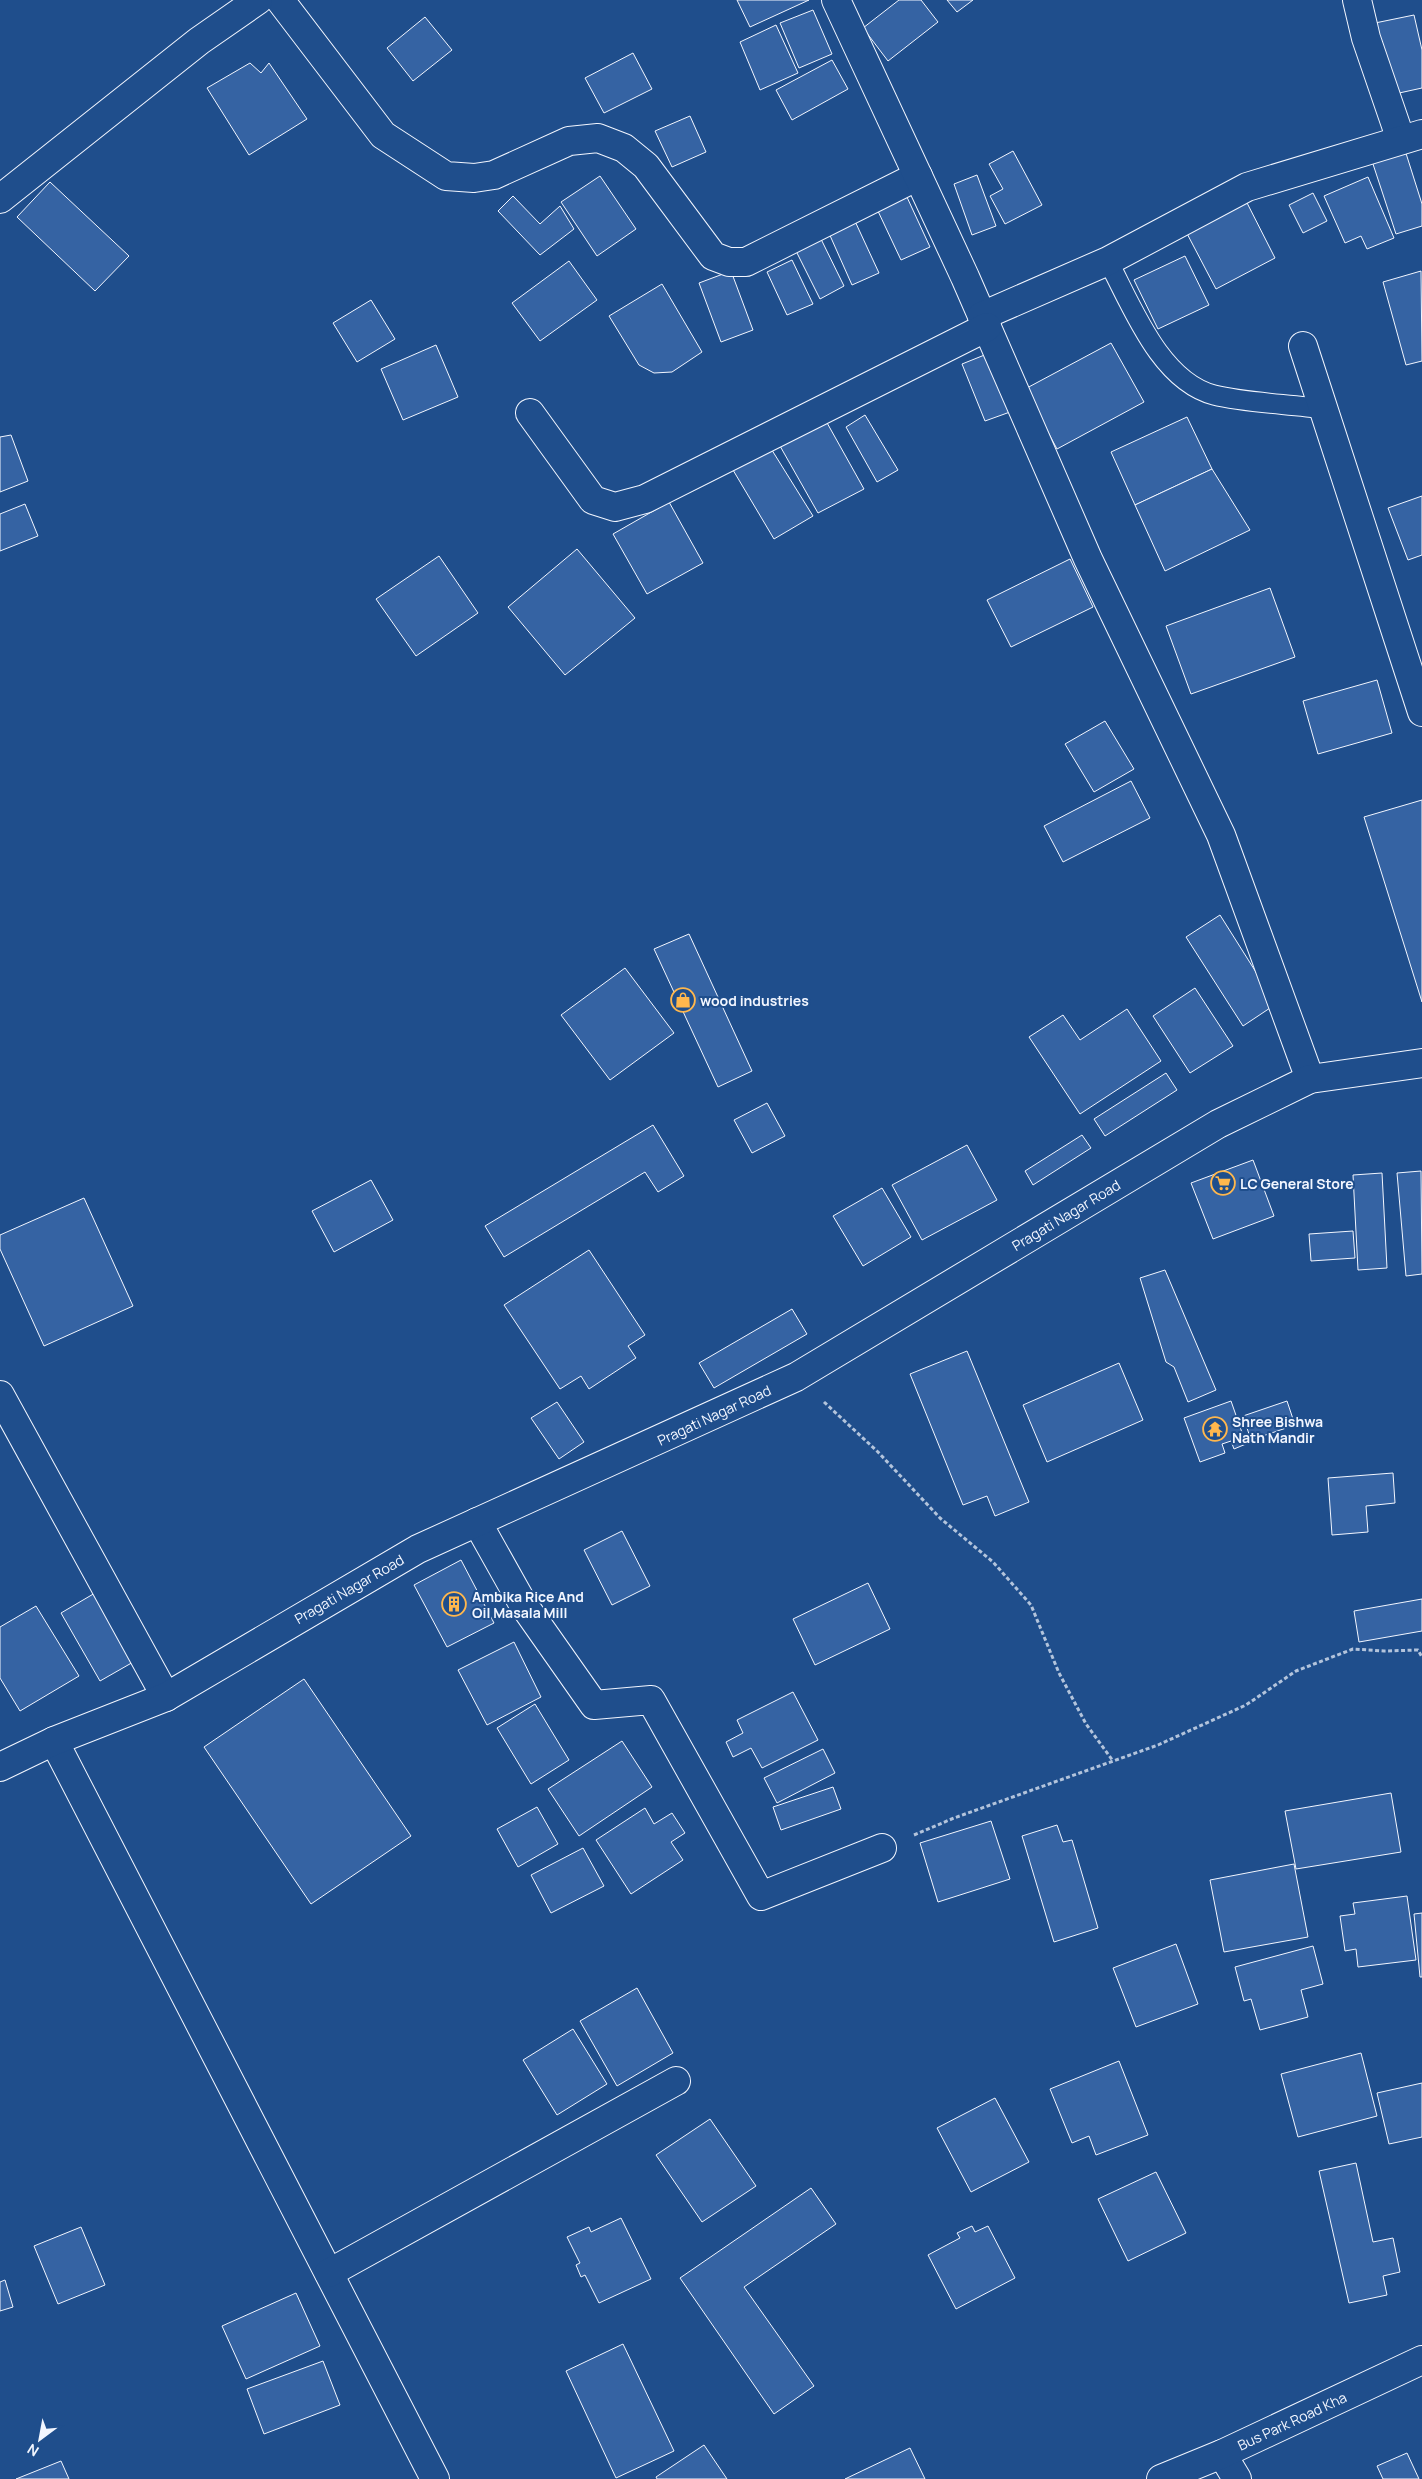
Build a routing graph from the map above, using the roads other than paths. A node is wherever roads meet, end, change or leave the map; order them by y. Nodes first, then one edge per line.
1 (258, 0) edge
2 (280, 0) edge
3 (836, 0) edge
4 (1357, 0) edge
5 (1411, 137) edge
6 (918, 176) junction
7 (0, 198) edge
8 (1108, 261) junction
9 (985, 322) junction
10 (1304, 346) dead end
11 (1324, 409) junction
12 (530, 413) dead end
13 (1422, 712) edge
14 (1422, 1063) edge
15 (1310, 1079) junction
16 (0, 1395) edge
17 (477, 1522) junction
18 (166, 1697) junction
19 (54, 1741) junction
20 (0, 1767) edge
21 (882, 1848) road end
22 (676, 2081) dead end
23 (329, 2273) junction
24 (1422, 2360) edge
25 (1222, 2454) junction
26 (435, 2479) edge
27 (1161, 2479) edge
28 (1237, 2479) edge

1 - 7 street
2 - 6 street
3 - 6 street
4 - 5 street
5 - 8 street
6 - 9 street
8 - 9 street
8 - 11 lane
9 - 12 street
9 - 15 street
10 - 11 street
11 - 13 street
14 - 15 street, Pragati Nagar Road
15 - 17 street, Pragati Nagar Road
16 - 18 street
17 - 18 street, Pragati Nagar Road
17 - 21 street
18 - 19 street, Pragati Nagar Road
19 - 20 street, Pragati Nagar Road
19 - 23 street
22 - 23 street
23 - 26 street
24 - 25 street, Bus Park Road Kha
25 - 27 street, Bus Park Road Kha
25 - 28 street

